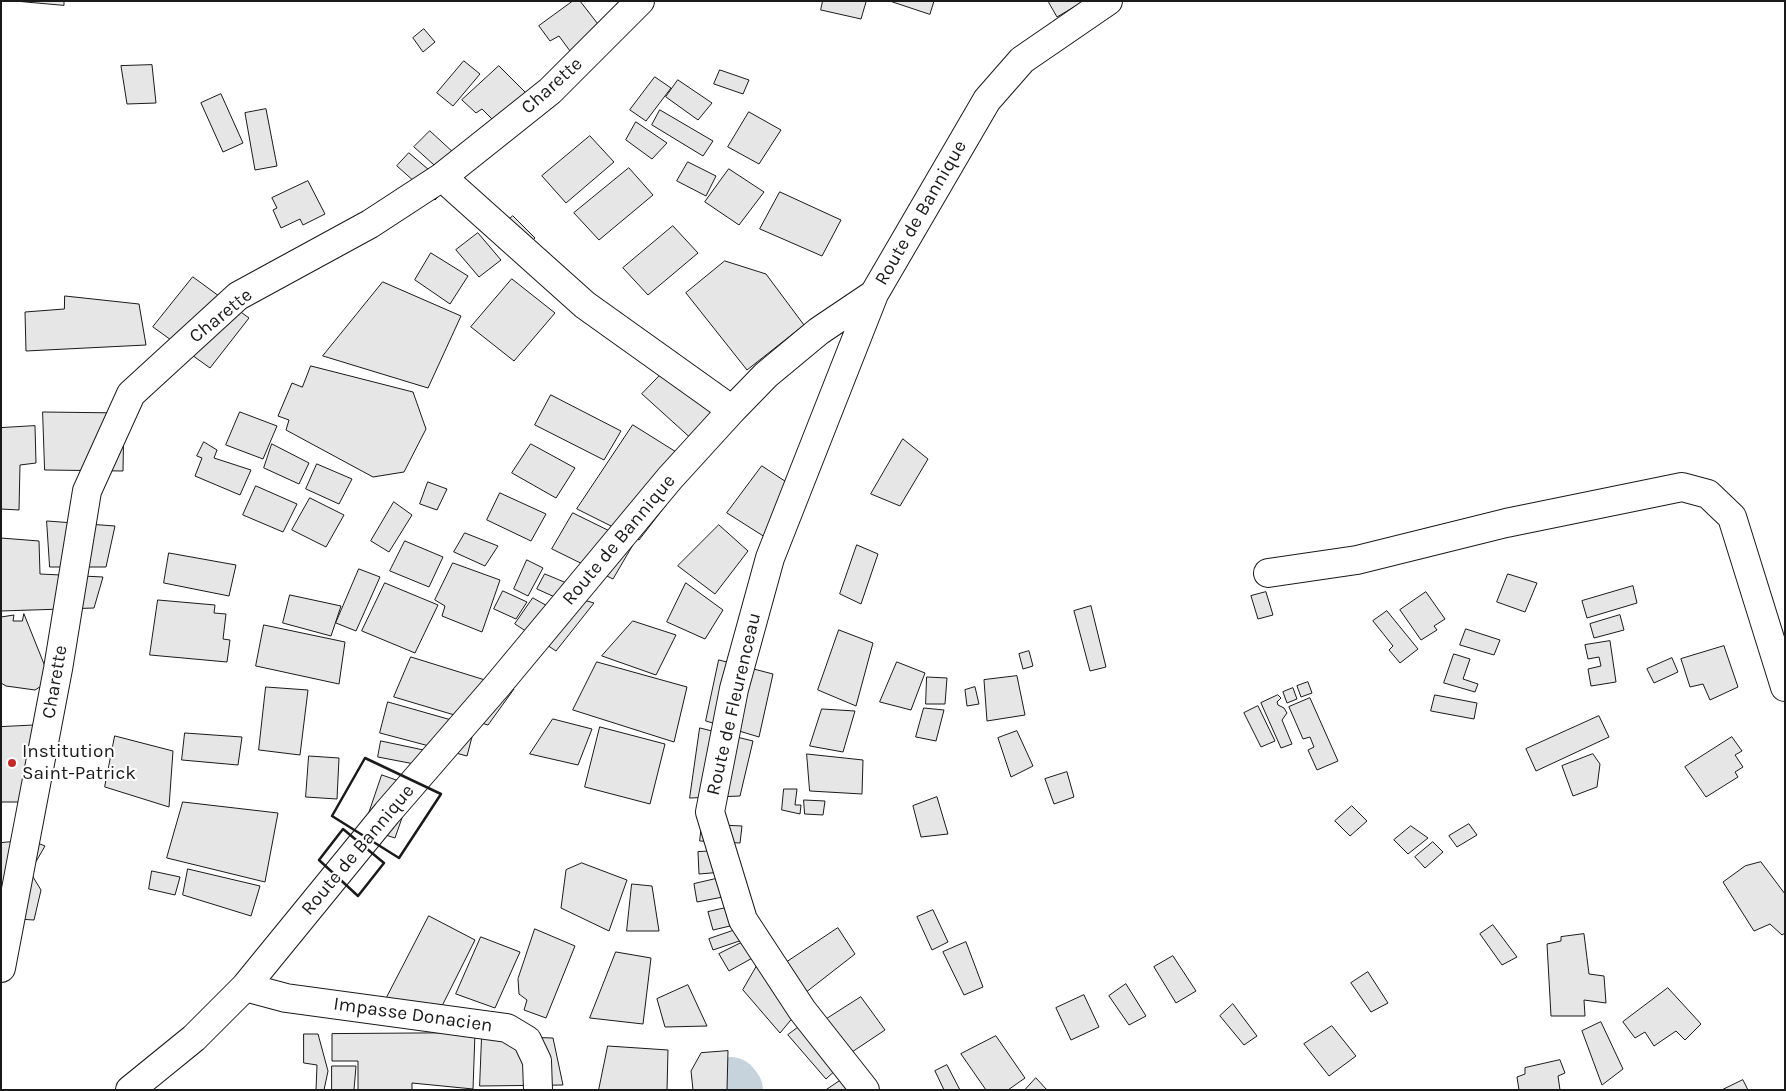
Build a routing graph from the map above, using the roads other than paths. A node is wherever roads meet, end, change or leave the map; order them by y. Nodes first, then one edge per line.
1 (640, 1) edge
2 (1108, 1) edge
3 (442, 177) junction
4 (874, 294) junction
5 (732, 410) junction
6 (1268, 573) dead end
7 (1785, 687) edge
8 (1, 968) edge
9 (245, 987) junction
10 (130, 1090) edge
11 (538, 1090) edge
12 (865, 1090) edge

1 - 3 street, Charette
2 - 4 street, Route de Bannique
3 - 5 street
3 - 8 street, Charette
4 - 5 street, Route de Bannique
4 - 12 street, Route de Fleurenceau
5 - 9 street, Route de Bannique
6 - 7 street
9 - 10 street, Route de Bannique
9 - 11 street, Impasse Donacien

